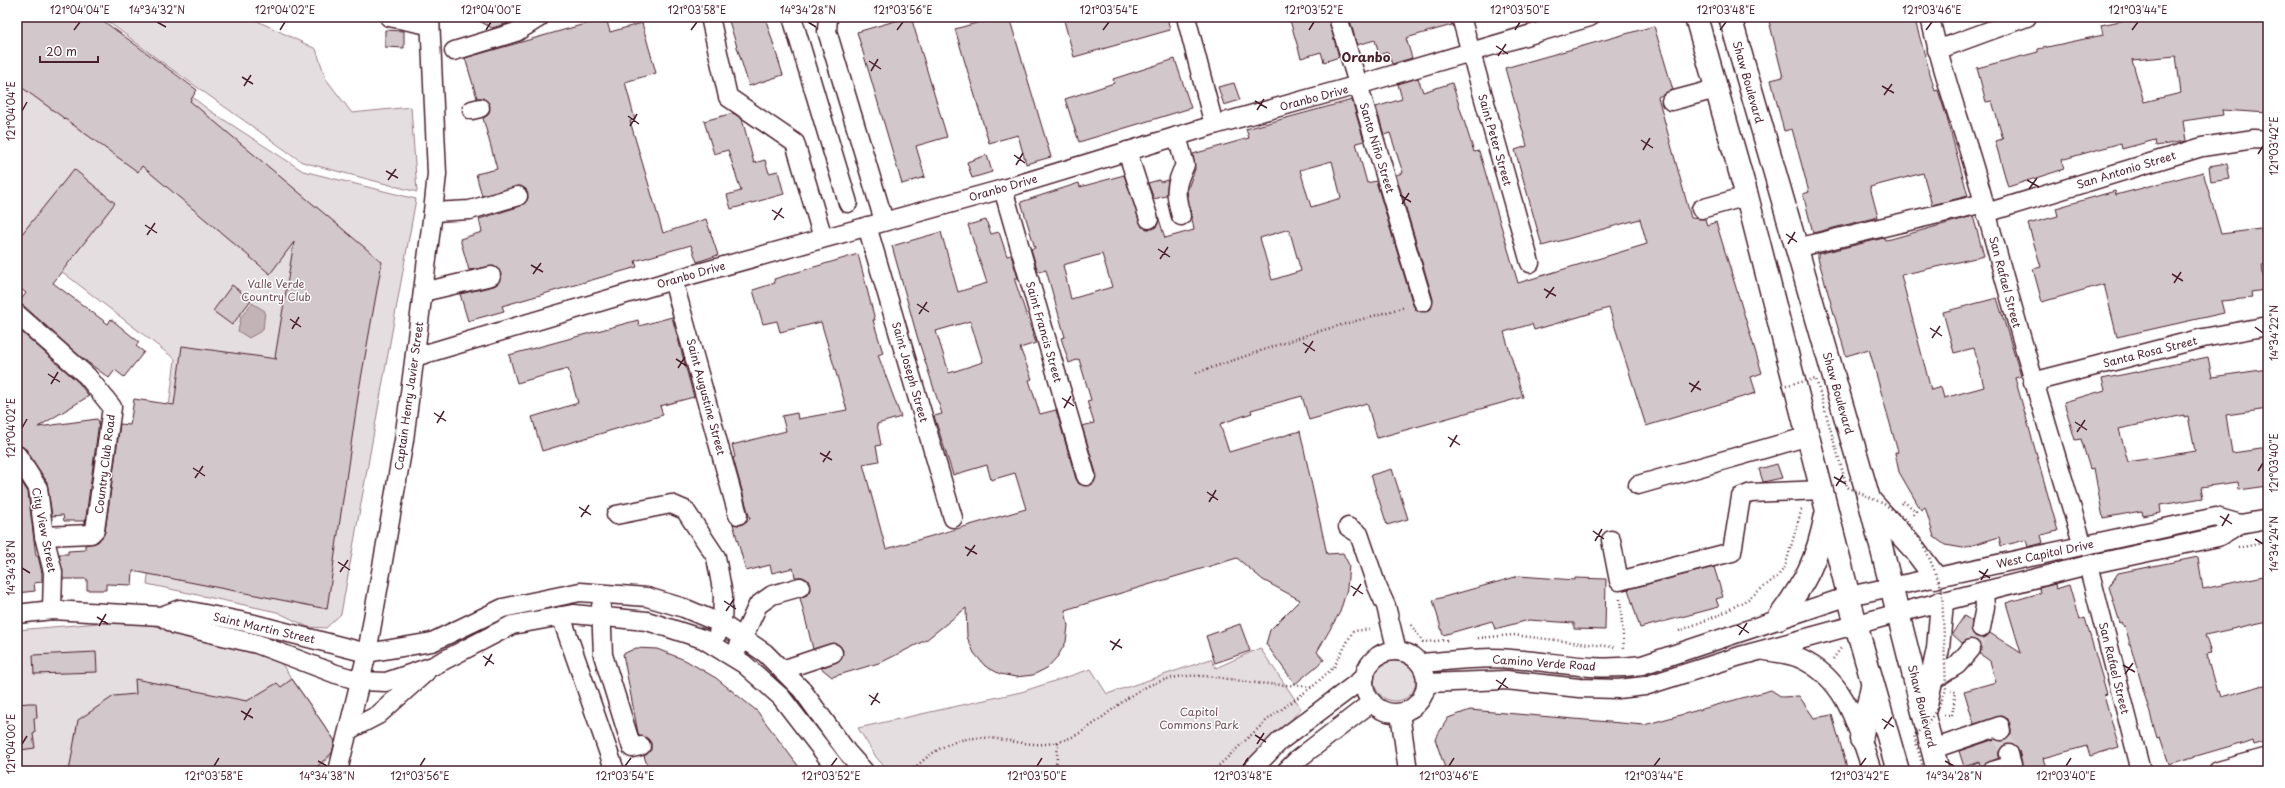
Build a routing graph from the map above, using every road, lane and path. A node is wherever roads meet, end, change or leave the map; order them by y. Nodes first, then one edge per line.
1 (390, 17) edge
2 (540, 17) edge
3 (710, 17) edge
4 (792, 17) edge
5 (828, 17) edge
6 (1186, 17) edge
7 (1338, 17) edge
8 (1461, 17) edge
9 (1590, 17) edge
10 (1696, 17) edge
11 (1730, 17) edge
12 (1930, 17) edge
13 (2027, 17) edge
14 (429, 21) edge
15 (1937, 50) junction
16 (454, 51) dead end
17 (1471, 52) junction
18 (1358, 85) junction
19 (1716, 89) junction
20 (1671, 101) dead end
21 (1214, 125) junction
22 (1177, 136) junction
23 (2268, 140) edge
24 (1127, 151) junction
25 (1003, 189) junction
26 (518, 196) dead end
27 (1747, 196) junction
28 (848, 203) dead end
29 (1985, 208) junction
30 (1701, 209) dead end
31 (433, 212) junction
32 (1181, 216) dead end
33 (1149, 219) dead end
34 (875, 223) junction
35 (823, 238) junction
36 (1796, 248) junction
37 (1530, 263) dead end
38 (491, 276) dead end
39 (673, 280) junction
40 (423, 292) junction
41 (1423, 302) joint
42 (17, 314) edge
43 (2268, 326) edge
44 (415, 357) junction
45 (1196, 372) dead end
46 (2033, 382) junction
47 (1782, 386) dead end
48 (1809, 436) junction
49 (17, 455) edge
50 (1086, 476) dead end
51 (1638, 485) dead end
52 (1818, 496) junction
53 (1869, 499) junction
54 (1903, 501) dead end
55 (616, 515) dead end
56 (738, 515) dead end
57 (953, 518) dead end
58 (2268, 519) edge
59 (1908, 522) junction
60 (2240, 524) junction
61 (1348, 528) dead end
62 (44, 536) junction
63 (1611, 540) dead end
64 (2082, 546) junction
65 (2088, 565) junction
66 (1935, 577) junction
67 (1619, 581) junction
68 (1891, 586) junction
69 (800, 587) dead end
70 (1984, 591) junction
71 (601, 594) junction
72 (1849, 596) junction
73 (1942, 602) junction
74 (52, 610) junction
75 (17, 614) edge
76 (1897, 614) junction
77 (161, 616) junction
78 (561, 616) junction
79 (601, 618) junction
80 (1779, 618) junction
81 (722, 624) junction
82 (1856, 625) junction
83 (1981, 628) tunnel mouth
84 (1671, 634) dead end
85 (744, 637) junction
86 (714, 646) junction
87 (1631, 647) dead end
88 (1971, 649) tunnel mouth
89 (1763, 650) junction
90 (1397, 651) junction
91 (833, 653) dead end
92 (367, 654) junction
93 (733, 658) junction
94 (1420, 663) junction
95 (433, 666) junction
96 (782, 670) junction
97 (1365, 677) junction
98 (361, 681) junction
99 (1427, 683) junction
100 (1873, 683) junction
101 (1939, 685) junction
102 (1372, 702) junction
103 (1400, 713) junction
104 (1934, 715) junction
105 (349, 730) junction
106 (2002, 731) dead end
107 (1861, 739) junction
108 (1058, 742) junction
109 (641, 746) dead end
110 (1932, 749) junction
111 (2009, 754) tunnel mouth
112 (2268, 757) edge
113 (338, 771) edge
114 (614, 771) edge
115 (838, 771) edge
116 (864, 771) edge
117 (911, 771) edge
118 (1056, 771) edge
119 (1213, 771) edge
120 (1252, 771) edge
121 (1286, 771) edge
122 (1408, 771) edge
123 (1872, 771) edge
124 (1898, 771) edge
125 (1924, 771) edge
126 (1938, 771) edge
127 (1992, 771) edge
128 (2141, 771) edge
129 (2218, 771) edge

1 - 14 street
2 - 16 street
3 - 35 street
4 - 28 street
5 - 34 street, Saint Joseph Street
6 - 21 street
7 - 18 street, Santo Niño Street
8 - 17 street, Saint Peter Street
9 - 17 street, Oranbo Drive
10 - 19 main road
11 - 36 main road, Shaw Boulevard
12 - 15 street, San Rafael Street
13 - 15 street
14 - 31 street, Captain Henry Javier Street
15 - 29 street, San Rafael Street
17 - 18 street, Oranbo Drive
17 - 37 street, Saint Peter Street
18 - 21 street, Oranbo Drive
18 - 41 street, Santo Niño Street
19 - 20 street
19 - 27 main road
21 - 22 street, Oranbo Drive
22 - 24 street, Oranbo Drive
22 - 32 street
23 - 29 street, San Antonio Street
24 - 25 street, Oranbo Drive
24 - 33 street
25 - 34 street, Oranbo Drive
25 - 50 street, Saint Francis Street
26 - 31 street
27 - 30 street
27 - 48 main road
29 - 36 street, San Antonio Street
29 - 46 street, San Rafael Street
31 - 40 street, Captain Henry Javier Street
34 - 35 street, Oranbo Drive
34 - 57 street, Saint Joseph Street
35 - 39 street, Oranbo Drive
36 - 53 main road, Shaw Boulevard
38 - 40 street
39 - 44 street, Oranbo Drive
39 - 56 street, Saint Augustine Street
40 - 44 street, Captain Henry Javier Street
41 - 45 path
42 - 62 street, Country Club Road
43 - 46 street, Santa Rosa Street
44 - 92 street, Captain Henry Javier Street
46 - 64 street, San Rafael Street
47 - 59 path, bridge
48 - 51 street
48 - 52 main road
49 - 62 street, City View Street
52 - 67 street
52 - 72 main road
52 - 80 main road
52 - 84 path
53 - 66 main road
53 - 68 main road, Shaw Boulevard
54 - 59 path
55 - 81 street
58 - 60 street, West Capitol Drive
59 - 101 path, bridge
60 - 64 street, West Capitol Drive
60 - 65 street, West Capitol Drive
61 - 90 street
62 - 74 street, City View Street
63 - 67 street
64 - 66 street, West Capitol Drive
65 - 70 street, West Capitol Drive
65 - 128 street, San Rafael Street
66 - 68 street, West Capitol Drive
67 - 87 path
68 - 72 street, West Capitol Drive
68 - 76 main road, Shaw Boulevard
69 - 85 street
70 - 73 street, West Capitol Drive
70 - 83 street
71 - 79 street
71 - 81 street
71 - 92 street
72 - 80 street, Camino Verde Road
72 - 82 main road
73 - 76 street, West Capitol Drive
73 - 101 main road
74 - 75 street, Saint Martin Street
74 - 77 street, Saint Martin Street
76 - 82 street, West Capitol Drive
76 - 104 main road, Shaw Boulevard
77 - 92 street, Saint Martin Street
77 - 98 street, Saint Martin Street
78 - 79 street
78 - 95 street
78 - 114 street
79 - 86 street
79 - 109 street
80 - 94 street, Camino Verde Road
81 - 85 street
81 - 86 street
82 - 89 street, Camino Verde Road
82 - 100 main road
85 - 93 street
85 - 96 street
86 - 93 street
88 - 101 street
89 - 99 street, Camino Verde Road
89 - 107 street
90 - 94 street
90 - 97 street
91 - 96 street
92 - 98 street, Captain Henry Javier Street
93 - 115 street
94 - 99 street
95 - 98 street
95 - 105 street
96 - 116 street
97 - 102 street
97 - 120 street
98 - 105 street, Captain Henry Javier Street
99 - 103 street
100 - 107 main road
100 - 124 main road
101 - 104 main road
101 - 104 path
101 - 125 path, bridge
102 - 103 street
102 - 121 street
103 - 122 street
104 - 110 main road, Shaw Boulevard
105 - 113 street, Captain Henry Javier Street
106 - 110 street
107 - 123 street
108 - 117 path
108 - 118 path
108 - 119 path
110 - 126 main road, Shaw Boulevard
111 - 127 street
112 - 129 street

